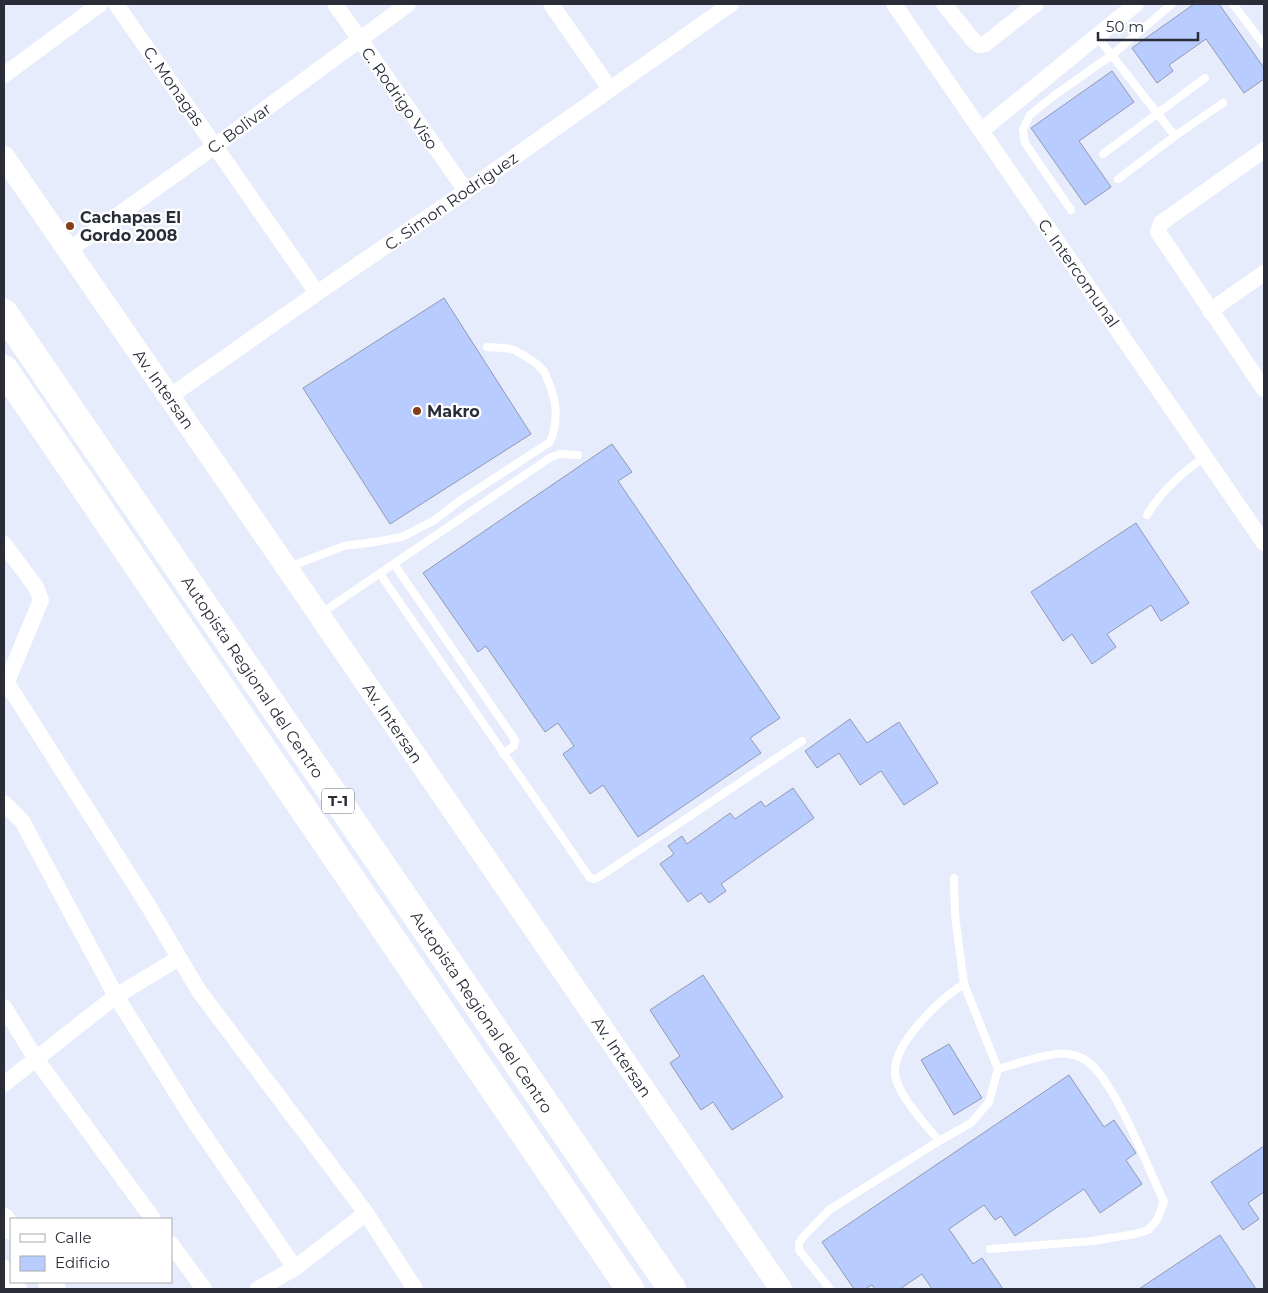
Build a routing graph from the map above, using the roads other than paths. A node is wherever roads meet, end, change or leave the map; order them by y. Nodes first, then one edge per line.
1 (100, 4) edge
2 (116, 4) edge
3 (335, 4) edge
4 (408, 4) edge
5 (551, 4) edge
6 (730, 4) edge
7 (894, 4) edge
8 (944, 4) edge
9 (1036, 4) edge
10 (1136, 4) edge
11 (1172, 4) edge
12 (1233, 4) edge
13 (1096, 35) junction
14 (359, 40) junction
15 (1264, 45) edge
16 (1113, 54) junction
17 (4, 75) edge
18 (1205, 78) dead end
19 (610, 89) junction
20 (1223, 103) dead end
21 (1158, 113) junction
22 (981, 130) junction
23 (1175, 136) junction
24 (216, 146) junction
25 (1264, 150) edge
26 (1102, 154) dead end
27 (4, 157) edge
28 (1118, 180) dead end
29 (466, 191) junction
30 (1071, 210) dead end
31 (69, 250) junction
32 (1264, 273) edge
33 (317, 293) junction
34 (1210, 310) junction
35 (4, 313) edge
36 (486, 347) dead end
37 (4, 369) edge
38 (1264, 389) edge
39 (169, 397) junction
40 (578, 455) dead end
41 (1206, 456) junction
42 (1147, 515) dead end
43 (1264, 543) edge
44 (4, 544) edge
45 (394, 564) junction
46 (288, 568) junction
47 (380, 574) junction
48 (319, 615) junction
49 (5, 686) edge
50 (802, 741) dead end
51 (503, 754) junction
52 (4, 803) edge
53 (954, 878) dead end
54 (179, 958) junction
55 (964, 984) junction
56 (116, 996) junction
57 (4, 1007) edge
58 (36, 1059) junction
59 (998, 1069) junction
60 (4, 1084) edge
61 (939, 1141) junction
62 (366, 1213) junction
63 (152, 1218) edge
64 (172, 1245) edge
65 (990, 1249) dead end
66 (295, 1268) junction
67 (204, 1289) edge
68 (258, 1289) edge
69 (415, 1289) edge
70 (630, 1289) edge
71 (672, 1289) edge
72 (781, 1289) edge
73 (830, 1289) edge

1 - 17 street
2 - 24 street, C. Monagas
3 - 14 street, C. Rodrigo Viso
4 - 14 street, C. Bolivar
5 - 19 street
6 - 19 street, C. Simon Rodriguez
7 - 22 street, C. Intercomunal
8 - 9 street
10 - 13 street
11 - 16 lane
12 - 15 lane
13 - 16 lane
13 - 22 street
14 - 24 street, C. Bolivar
14 - 29 street, C. Rodrigo Viso
16 - 21 lane
16 - 30 lane
18 - 21 lane
19 - 29 street, C. Simon Rodriguez
20 - 23 lane
21 - 23 lane
21 - 26 lane
22 - 41 street, C. Intercomunal
23 - 28 lane
24 - 31 street, C. Bolivar
24 - 33 street, C. Monagas
25 - 34 street
27 - 31 street, Av. Intersan
29 - 33 street, C. Simon Rodriguez
31 - 39 street, Av. Intersan
32 - 34 street
33 - 39 street, C. Simon Rodriguez
34 - 38 street
35 - 71 highway, Autopista Regional del Centro / T-1
36 - 46 lane
37 - 70 highway, Autopista Regional del Centro / T-1
39 - 46 street, Av. Intersan
40 - 45 lane
41 - 42 lane
41 - 43 street, C. Intercomunal
44 - 49 street
45 - 47 lane
45 - 51 lane
46 - 48 street, Av. Intersan
47 - 48 lane
47 - 51 lane
48 - 72 street, Av. Intersan
49 - 54 street
50 - 51 lane
52 - 56 street
53 - 55 lane
54 - 56 street
54 - 62 street
55 - 59 lane
55 - 61 lane
56 - 58 street
56 - 66 street
57 - 58 street
58 - 60 street
58 - 63 street
59 - 61 lane
59 - 65 lane
61 - 73 lane
62 - 66 street
62 - 69 street
64 - 67 street
66 - 68 street

